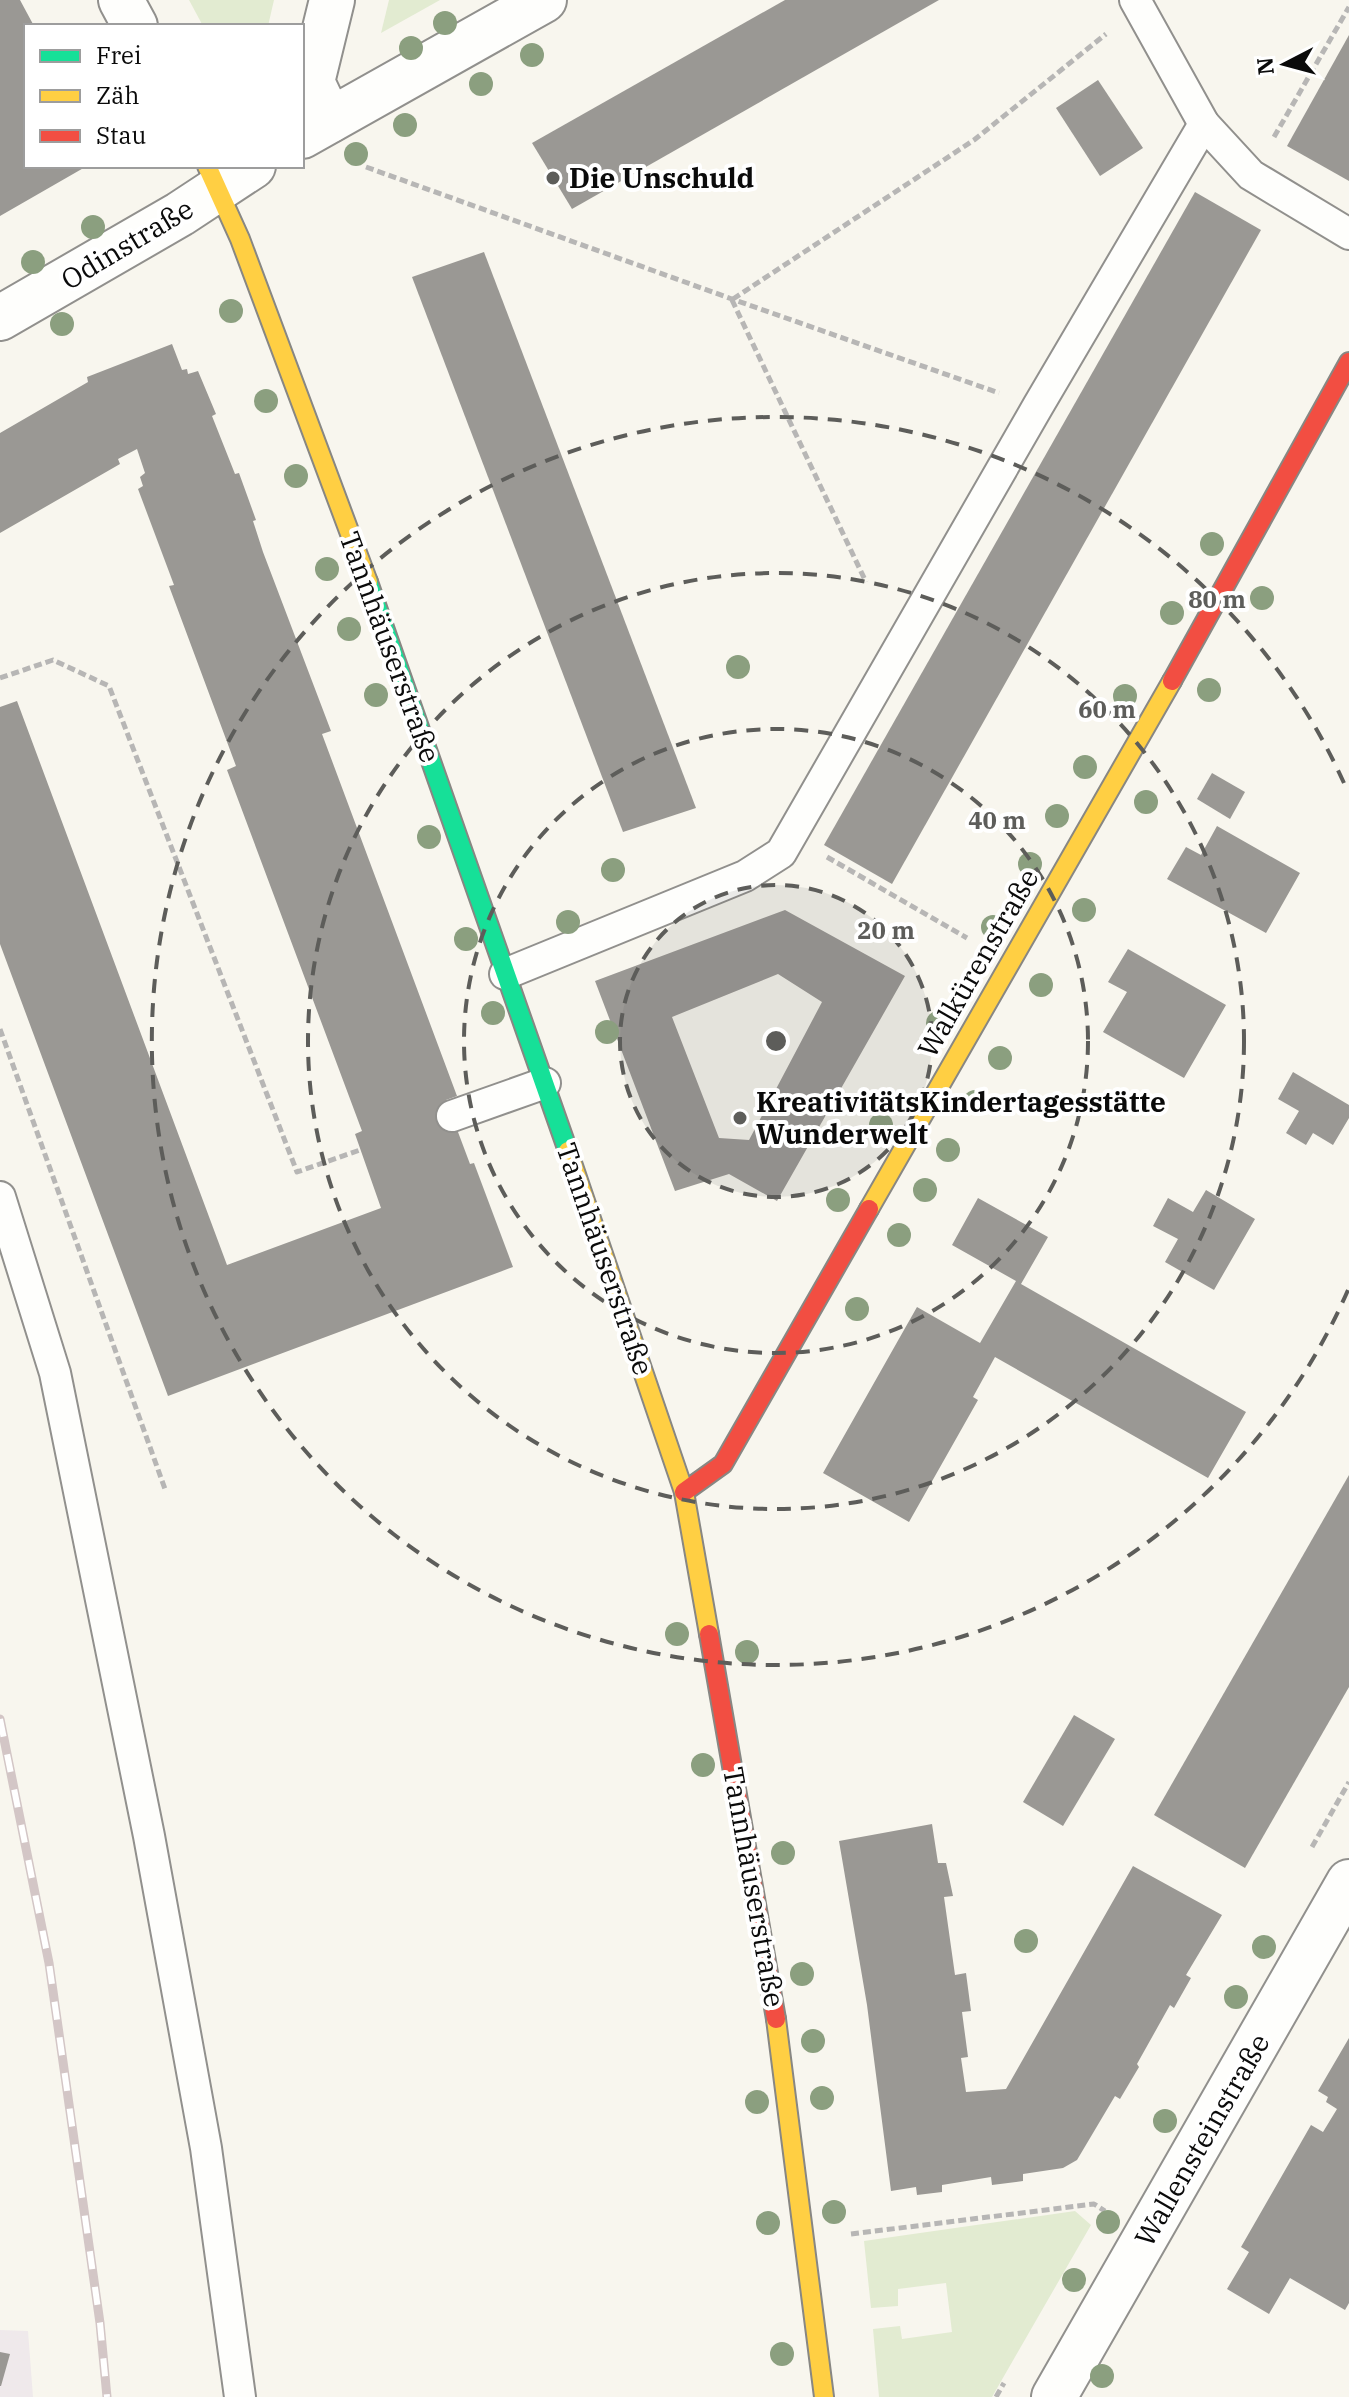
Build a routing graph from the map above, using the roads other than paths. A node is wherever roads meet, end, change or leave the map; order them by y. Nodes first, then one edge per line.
1 (121, 0) edge
2 (332, 0) edge
3 (544, 0) edge
4 (1137, 4) edge
5 (134, 24) edge
6 (1204, 124) junction
7 (316, 128) edge
8 (226, 174) edge
9 (1349, 234) edge
10 (0, 318) edge
11 (1349, 362) edge
12 (505, 974) junction
13 (545, 1083) junction
14 (452, 1116) dead end
15 (0, 1197) edge
16 (684, 1492) junction
17 (1349, 1882) edge
18 (240, 2397) edge
19 (824, 2397) edge
20 (1054, 2397) edge

1 - 5 street
2 - 7 street
3 - 7 street
4 - 6 lane
6 - 9 lane
6 - 12 lane
8 - 10 street, Odinstraße
8 - 12 street, Tannhäuserstraße
11 - 16 street, Walkürenstraße
12 - 13 street, Tannhäuserstraße
13 - 14 lane
13 - 16 street, Tannhäuserstraße
15 - 18 lane
16 - 19 street, Tannhäuserstraße
17 - 20 street, Wallensteinstraße

